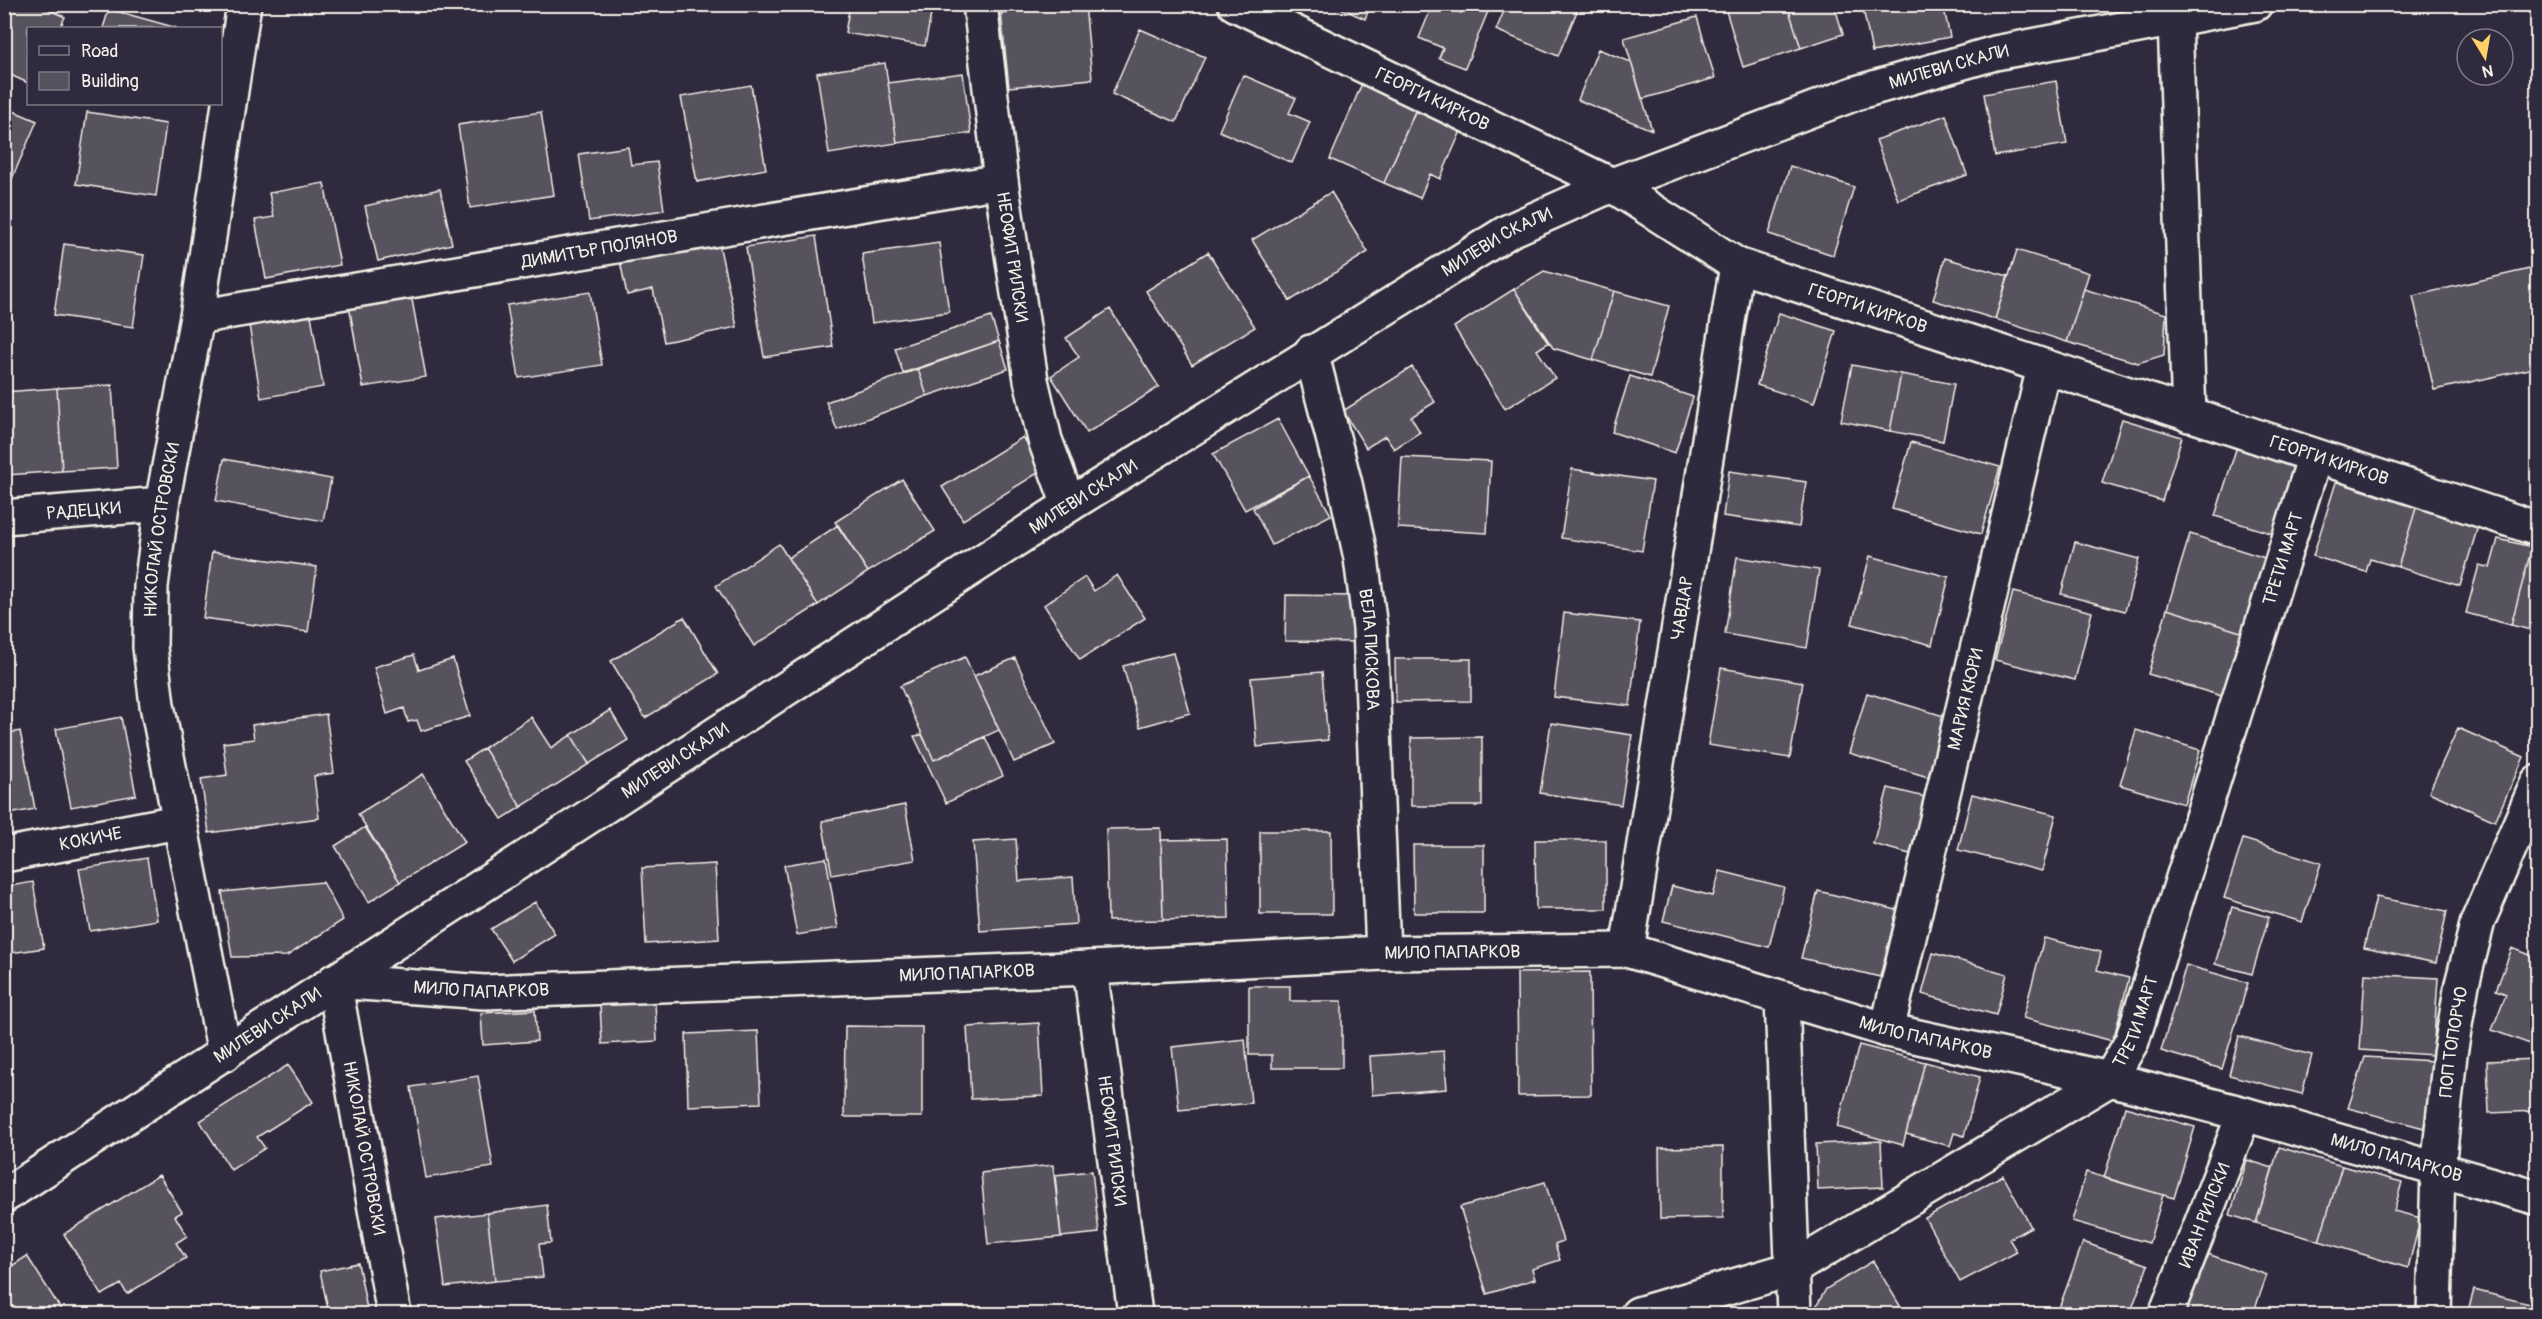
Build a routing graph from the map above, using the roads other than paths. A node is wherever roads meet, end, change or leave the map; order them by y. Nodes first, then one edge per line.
1 (244, 4) edge
2 (980, 4) edge
3 (2255, 4) edge
4 (1250, 8) edge
5 (2175, 20) junction
6 (1001, 181) junction
7 (1612, 185) junction
8 (1737, 265) junction
9 (197, 317) junction
10 (1311, 352) junction
11 (2044, 367) junction
12 (2189, 415) junction
13 (2315, 456) junction
14 (162, 504) junction
15 (1069, 505) junction
16 (4, 516) edge
17 (2538, 529) edge
18 (2538, 782) edge
19 (178, 822) junction
20 (4, 855) edge
21 (1627, 950) junction
22 (1383, 953) junction
23 (1090, 968) junction
24 (334, 981) junction
25 (1782, 998) junction
26 (1887, 1030) junction
27 (225, 1054) junction
28 (2110, 1079) junction
29 (2244, 1114) junction
30 (2438, 1169) junction
31 (4, 1197) edge
32 (2538, 1198) edge
33 (1792, 1269) junction
34 (394, 1314) edge
35 (1135, 1314) edge
36 (1638, 1314) edge
37 (1794, 1314) edge
38 (2166, 1314) edge
39 (2434, 1314) edge

1 - 9 street, НИКОЛАЙ ОСТРОВСКИ
2 - 6 street, НЕОФИТ РИЛСКИ
3 - 5 street, МИЛЕВИ СКАЛИ
4 - 7 street, ГЕОРГИ КИРКОВ
5 - 7 street, МИЛЕВИ СКАЛИ
5 - 12 street
6 - 9 street, ДИМИТЪР ПОЛЯНОВ
6 - 15 street, НЕОФИТ РИЛСКИ
7 - 8 street, ГЕОРГИ КИРКОВ
7 - 10 street, МИЛЕВИ СКАЛИ
8 - 11 street, ГЕОРГИ КИРКОВ
8 - 21 street, ЧАВДАР
9 - 14 street, НИКОЛАЙ ОСТРОВСКИ
10 - 15 street, МИЛЕВИ СКАЛИ
10 - 22 street, ВЕЛА ПИСКОВА
11 - 12 street, ГЕОРГИ КИРКОВ
11 - 26 street, МАРИЯ КЮРИ
12 - 13 street, ГЕОРГИ КИРКОВ
13 - 17 street, ГЕОРГИ КИРКОВ
13 - 28 street, ТРЕТИ МАРТ
14 - 16 street, РАДЕЦКИ
14 - 19 street, НИКОЛАЙ ОСТРОВСКИ
15 - 24 street, МИЛЕВИ СКАЛИ
18 - 30 street, ПОП ТОПОРЧО
19 - 20 street, КОКИЧЕ
19 - 27 street, НИКОЛАЙ ОСТРОВСКИ
21 - 22 street, МИЛО ПАПАРКОВ
21 - 25 street, МИЛО ПАПАРКОВ
22 - 23 street, МИЛО ПАПАРКОВ
23 - 24 street, МИЛО ПАПАРКОВ
23 - 35 street, НЕОФИТ РИЛСКИ
24 - 27 street, МИЛЕВИ СКАЛИ
24 - 34 street, НИКОЛАЙ ОСТРОВСКИ
25 - 26 street, МИЛО ПАПАРКОВ
25 - 33 street
26 - 28 street, МИЛО ПАПАРКОВ
27 - 31 street, МИЛЕВИ СКАЛИ
28 - 29 street, МИЛО ПАПАРКОВ
28 - 33 street, ТРЕТИ МАРТ
29 - 30 street, МИЛО ПАПАРКОВ
29 - 38 street, ИВАН РИЛСКИ
30 - 32 street, МИЛО ПАПАРКОВ
30 - 39 street, ПОП ТОПОРЧО
33 - 36 street, ТРЕТИ МАРТ
33 - 37 street

